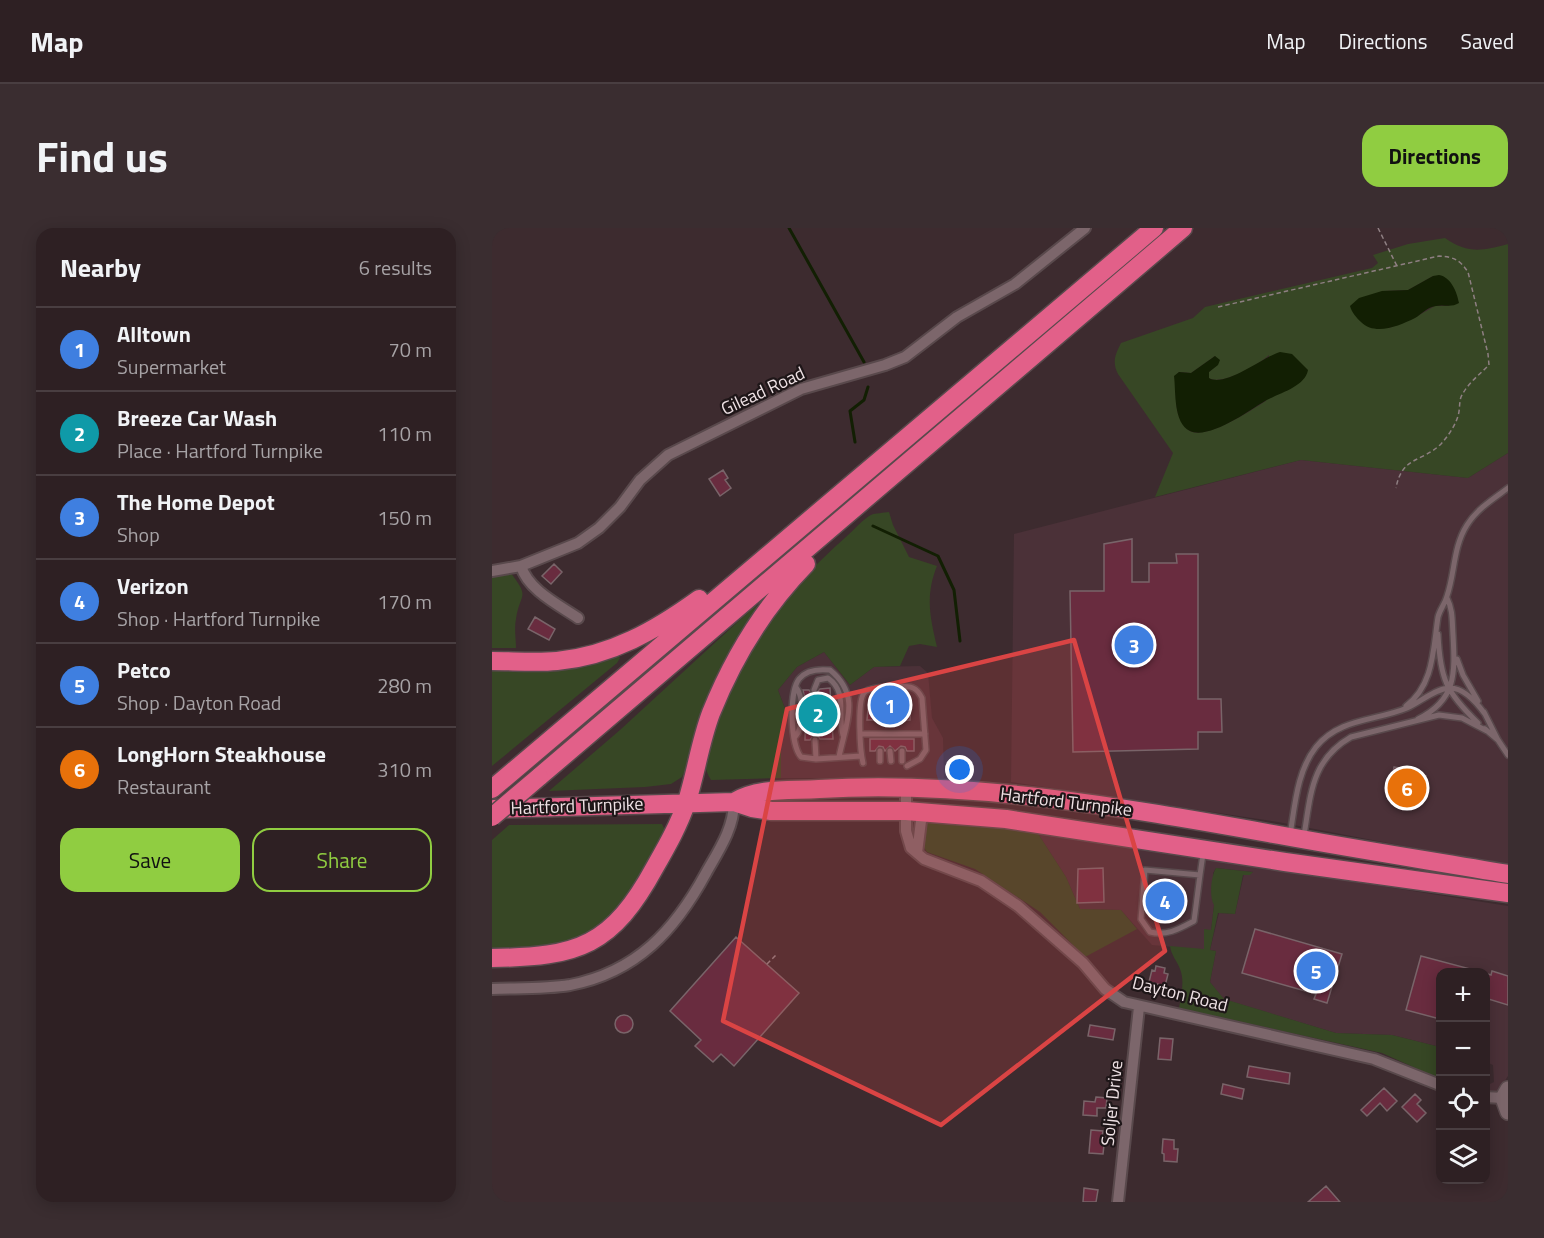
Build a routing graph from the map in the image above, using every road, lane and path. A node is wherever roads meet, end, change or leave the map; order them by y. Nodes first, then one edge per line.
1 (1085, 228) edge
2 (1154, 228) edge
3 (1183, 228) edge
4 (1378, 228) edge
5 (1397, 266) junction
6 (1218, 307) dead end
7 (935, 439) junction
8 (1396, 488) dead end
9 (1508, 488) edge
10 (805, 522) junction
11 (521, 566) junction
12 (492, 571) edge
13 (1447, 598) junction
14 (1439, 615) junction
15 (578, 618) dead end
16 (1454, 648) junction
17 (492, 661) edge
18 (1449, 689) junction
19 (814, 690) dead end
20 (1391, 713) junction
21 (1485, 714) junction
22 (1394, 727) junction
23 (1487, 731) junction
24 (861, 734) junction
25 (925, 734) junction
26 (843, 735) junction
27 (815, 740) dead end
28 (1498, 740) junction
29 (880, 751) dead end
30 (890, 751) dead end
31 (902, 751) dead end
32 (1508, 755) edge
33 (838, 757) junction
34 (816, 759) junction
35 (880, 761) dead end
36 (891, 761) dead end
37 (902, 761) dead end
38 (907, 766) dead end
39 (499, 784) edge
40 (906, 787) junction
41 (734, 802) junction
42 (686, 803) junction
43 (492, 809) edge
44 (906, 811) junction
45 (927, 812) junction
46 (492, 817) edge
47 (1296, 838) junction
48 (1204, 849) junction
49 (917, 853) junction
50 (1292, 863) junction
51 (1508, 874) edge
52 (1200, 875) junction
53 (1508, 893) edge
54 (777, 954) dead end
55 (492, 958) edge
56 (767, 964) dead end
57 (492, 989) edge
58 (1139, 1007) junction
59 (1436, 1083) edge
60 (1490, 1098) edge
61 (1506, 1100) edge
62 (1118, 1202) edge

1 - 11 street, Gilead Road
2 - 10 highway
3 - 7 highway
4 - 5 path
5 - 6 path
5 - 8 path
7 - 42 highway
7 - 46 highway, bridge
9 - 13 lane
10 - 17 highway
10 - 39 highway
11 - 12 street, Gilead Road
11 - 15 street
13 - 14 lane
13 - 16 lane
14 - 18 lane
14 - 20 lane
16 - 18 lane
16 - 21 lane
18 - 20 lane
18 - 21 lane
18 - 22 lane
18 - 23 lane
19 - 26 lane
20 - 47 lane
21 - 28 lane
22 - 23 lane
22 - 47 lane
23 - 28 lane
24 - 25 lane
24 - 25 lane
24 - 33 lane
25 - 38 lane
26 - 33 lane
26 - 34 lane
27 - 34 lane
28 - 32 lane
29 - 35 lane
30 - 36 lane
31 - 37 lane
33 - 34 lane
40 - 41 highway, Hartford Turnpike
40 - 44 street
40 - 47 highway, Hartford Turnpike
41 - 42 highway, Hartford Turnpike
41 - 44 highway, Hartford Turnpike
41 - 57 street
42 - 43 highway, Hartford Turnpike
42 - 55 highway
44 - 45 highway, Hartford Turnpike
44 - 49 street
45 - 48 highway, Hartford Turnpike
45 - 49 street
47 - 50 highway
47 - 51 highway, Hartford Turnpike
48 - 50 highway, Hartford Turnpike
48 - 52 lane
49 - 58 street, Dayton Road
50 - 53 highway, Hartford Turnpike
52 - 52 lane
54 - 56 path
58 - 59 street, Dayton Road
58 - 62 street, Soljer Drive
60 - 61 street

